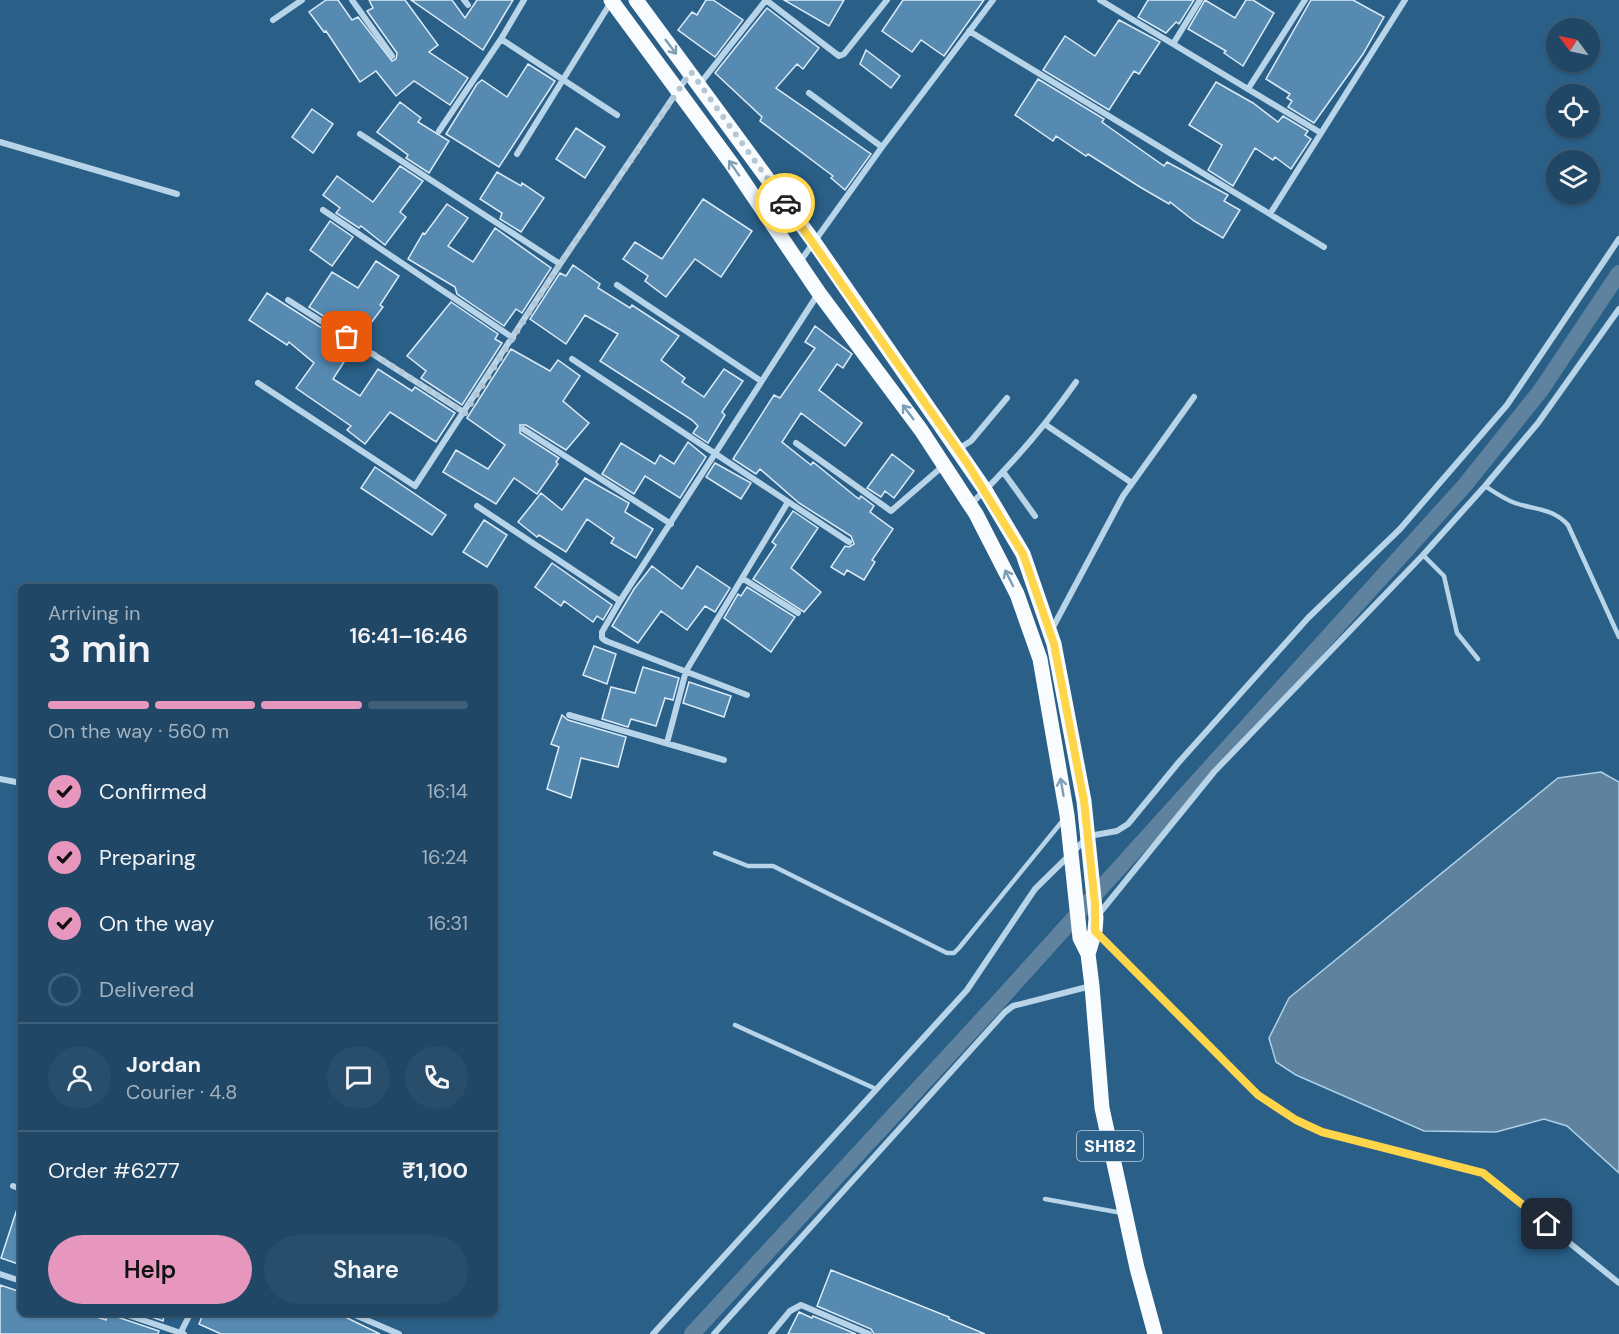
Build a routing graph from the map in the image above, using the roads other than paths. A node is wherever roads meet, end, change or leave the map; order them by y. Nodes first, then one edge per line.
1 (302, 0) edge
2 (352, 0) edge
3 (524, 0) edge
4 (612, 0) edge
5 (636, 0) edge
6 (766, 0) edge
7 (886, 0) edge
8 (993, 0) edge
9 (1101, 0) edge
10 (1200, 0) edge
11 (1305, 0) edge
12 (1405, 0) edge
13 (273, 20) dead end
14 (969, 32) junction
15 (501, 39) junction
16 (1173, 44) junction
17 (392, 56) dead end
18 (691, 72) junction
19 (564, 80) junction
20 (699, 86) junction
21 (1248, 89) junction
22 (678, 91) junction
23 (809, 93) dead end
24 (617, 115) dead end
25 (439, 131) dead end
26 (1321, 133) junction
27 (360, 134) dead end
28 (0, 142) edge
29 (882, 147) junction
30 (517, 154) dead end
31 (177, 194) dead end
32 (323, 210) dead end
33 (1270, 214) junction
34 (1619, 239) edge
35 (814, 242) junction
36 (1324, 247) dead end
37 (799, 263) junction
38 (560, 264) junction
39 (617, 285) dead end
40 (819, 292) junction
41 (288, 300) dead end
42 (1619, 309) edge
43 (513, 338) junction
44 (572, 359) dead end
45 (761, 381) junction
46 (1076, 382) dead end
47 (258, 383) dead end
48 (1194, 397) dead end
49 (1007, 398) dead end
50 (465, 413) junction
51 (1046, 425) junction
52 (523, 429) dead end
53 (796, 443) dead end
54 (957, 449) junction
55 (716, 452) junction
56 (943, 465) junction
57 (1004, 473) junction
58 (1132, 483) junction
59 (1485, 486) junction
60 (985, 490) junction
61 (788, 502) junction
62 (970, 504) junction
63 (477, 506) dead end
64 (1035, 516) dead end
65 (671, 524) junction
66 (849, 542) dead end
67 (1423, 555) junction
68 (742, 578) junction
69 (620, 601) junction
70 (1041, 605) junction
71 (798, 613) dead end
72 (1024, 614) junction
73 (1050, 632) junction
74 (1619, 637) edge
75 (1478, 659) dead end
76 (686, 671) junction
77 (747, 695) dead end
78 (569, 715) dead end
79 (667, 743) junction
80 (724, 760) dead end
81 (0, 779) edge
82 (18, 782) edge
83 (1067, 815) junction
84 (1089, 836) junction
85 (715, 853) dead end
86 (1070, 855) junction
87 (1096, 917) junction
88 (1088, 954) junction
89 (1092, 986) junction
90 (735, 1024) dead end
91 (876, 1089) junction
92 (13, 1186) dead end
93 (18, 1188) edge
94 (1045, 1199) dead end
95 (1125, 1214) junction
96 (0, 1274) edge
97 (18, 1280) edge
98 (1619, 1283) edge
99 (131, 1316) edge
100 (188, 1316) edge
101 (357, 1316) edge
102 (182, 1333) edge
103 (399, 1334) edge
104 (653, 1334) edge
105 (714, 1334) edge
106 (771, 1334) edge
107 (869, 1334) edge
108 (1155, 1334) edge

1 - 13 street
2 - 17 street
3 - 15 street
4 - 19 street
4 - 22 main road, SH182
5 -> 18 main road, SH182
6 - 7 street
6 - 20 street
8 - 14 street
9 - 16 street
10 - 16 street
11 - 21 street
12 - 26 street
14 - 29 street
14 - 33 street
15 - 19 street
15 - 25 street
16 - 21 street
18 - 20 main road, SH182
18 - 22 street
19 - 24 street
19 - 30 street
20 - 35 main road, SH182
21 - 26 street
37 -> 22 main road, SH182
22 - 38 street
23 - 29 street
26 - 33 street
27 - 38 street
28 - 31 street
29 - 35 street
32 - 43 street
33 - 36 street
34 - 84 street
35 - 37 street
35 - 54 main road, SH182
37 - 40 main road, SH182
38 - 43 street
39 - 45 street
40 - 45 street
56 -> 40 main road, SH182
41 - 50 street
42 - 59 street
43 - 50 street
44 - 55 street
45 - 55 street
46 - 51 street
47 - 50 street
48 - 58 street
49 - 54 street
51 - 57 street
51 - 58 street
52 - 65 street
53 - 56 street
54 - 60 main road, SH182
55 - 61 street
55 - 65 street
56 - 62 main road, SH182
57 - 60 street
57 - 64 street
58 - 73 street
59 - 67 street
59 - 74 lane
60 - 62 street
60 - 70 main road, SH182
61 - 66 street
61 - 68 street
72 -> 62 main road, SH182
63 - 69 street
65 - 69 street
67 - 75 lane
67 - 87 street
68 - 71 street
68 - 76 street
69 - 76 street
70 - 72 main road
70 - 73 main road, SH182
83 -> 72 main road, SH182
73 - 84 main road, SH182
76 - 77 street
76 - 79 street
78 - 79 street
79 - 80 street
81 - 82 street
83 - 85 lane
83 - 86 main road, SH182
84 - 86 street
84 - 87 main road, SH182
86 - 88 main road, SH182
86 - 91 street
87 - 88 main road, SH182
87 - 98 street
88 - 89 main road, SH182
89 - 95 main road, SH182
89 - 105 street
90 - 91 lane
91 - 104 street
92 - 93 street
94 - 95 lane
95 - 108 main road, SH182
96 - 97 street
99 - 102 street
100 - 102 street
101 - 103 street
106 - 107 street

